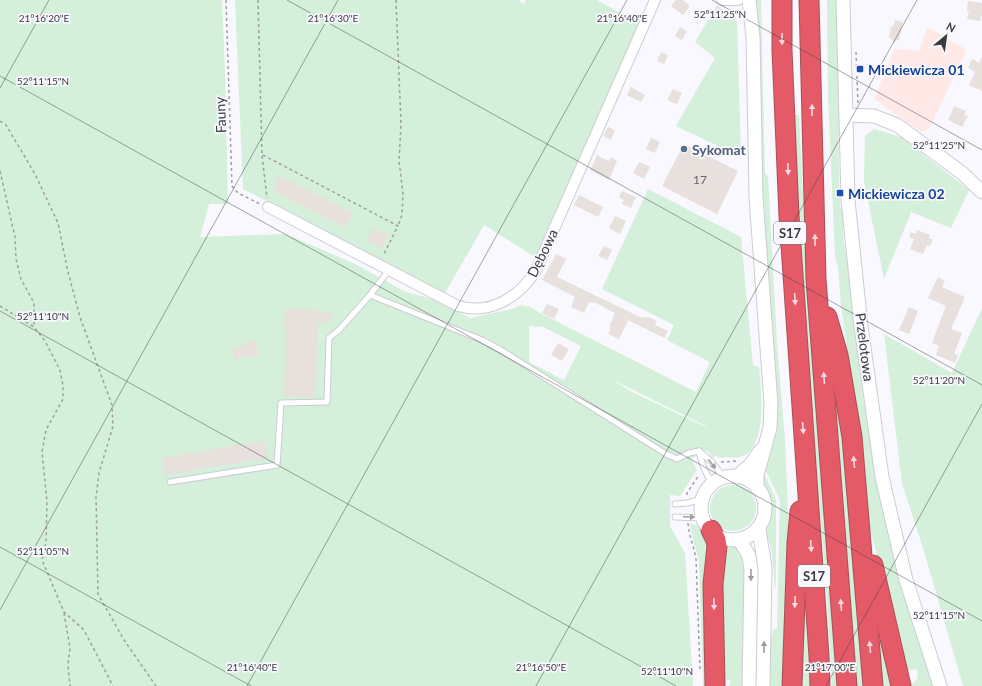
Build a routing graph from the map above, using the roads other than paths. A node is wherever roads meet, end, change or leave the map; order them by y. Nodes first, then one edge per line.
1 (655, 0) edge
2 (722, 0) edge
3 (738, 0) edge
4 (749, 0) edge
5 (782, 0) edge
6 (809, 0) edge
7 (843, 0) edge
8 (852, 114) junction
9 (982, 192) edge
10 (268, 208) road end
11 (389, 270) junction
12 (816, 279) junction
13 (370, 295) junction
14 (768, 438) junction
15 (699, 451) junction
16 (806, 466) junction
17 (737, 477) junction
18 (724, 478) junction
19 (170, 482) dead end
20 (712, 485) junction
21 (757, 488) junction
22 (857, 495) junction
23 (703, 499) junction
24 (675, 504) dead end
25 (675, 517) dead end
26 (707, 524) junction
27 (759, 526) junction
28 (739, 539) junction
29 (900, 681) edge
30 (715, 686) edge
31 (749, 686) edge
32 (763, 686) edge
33 (792, 686) edge
34 (820, 686) edge
35 (847, 686) edge
36 (873, 686) edge
37 (940, 686) edge

1 - 11 street, Dębowa
2 - 3 street
4 - 14 street
5 -> 16 highway, S17
12 -> 6 highway, S17
7 - 8 street, Przelotowa
8 - 9 street
8 - 37 street, Przelotowa
10 - 11 street, Dębowa
11 - 13 lane
22 -> 12 highway
35 -> 12 highway, S17
13 - 15 lane
13 - 19 lane
14 - 17 street
14 - 21 street
15 -> 18 lane
15 - 20 lane
16 -> 33 highway
16 -> 34 highway, S17
17 - 18 street
17 - 21 street
18 - 20 street
20 - 23 street
21 - 27 street
22 - 29 highway
36 -> 22 highway
23 - 24 lane
23 - 26 street
25 -> 26 lane
26 - 28 street
26 -> 30 highway
27 - 28 street
32 -> 27 street
28 -> 31 street

